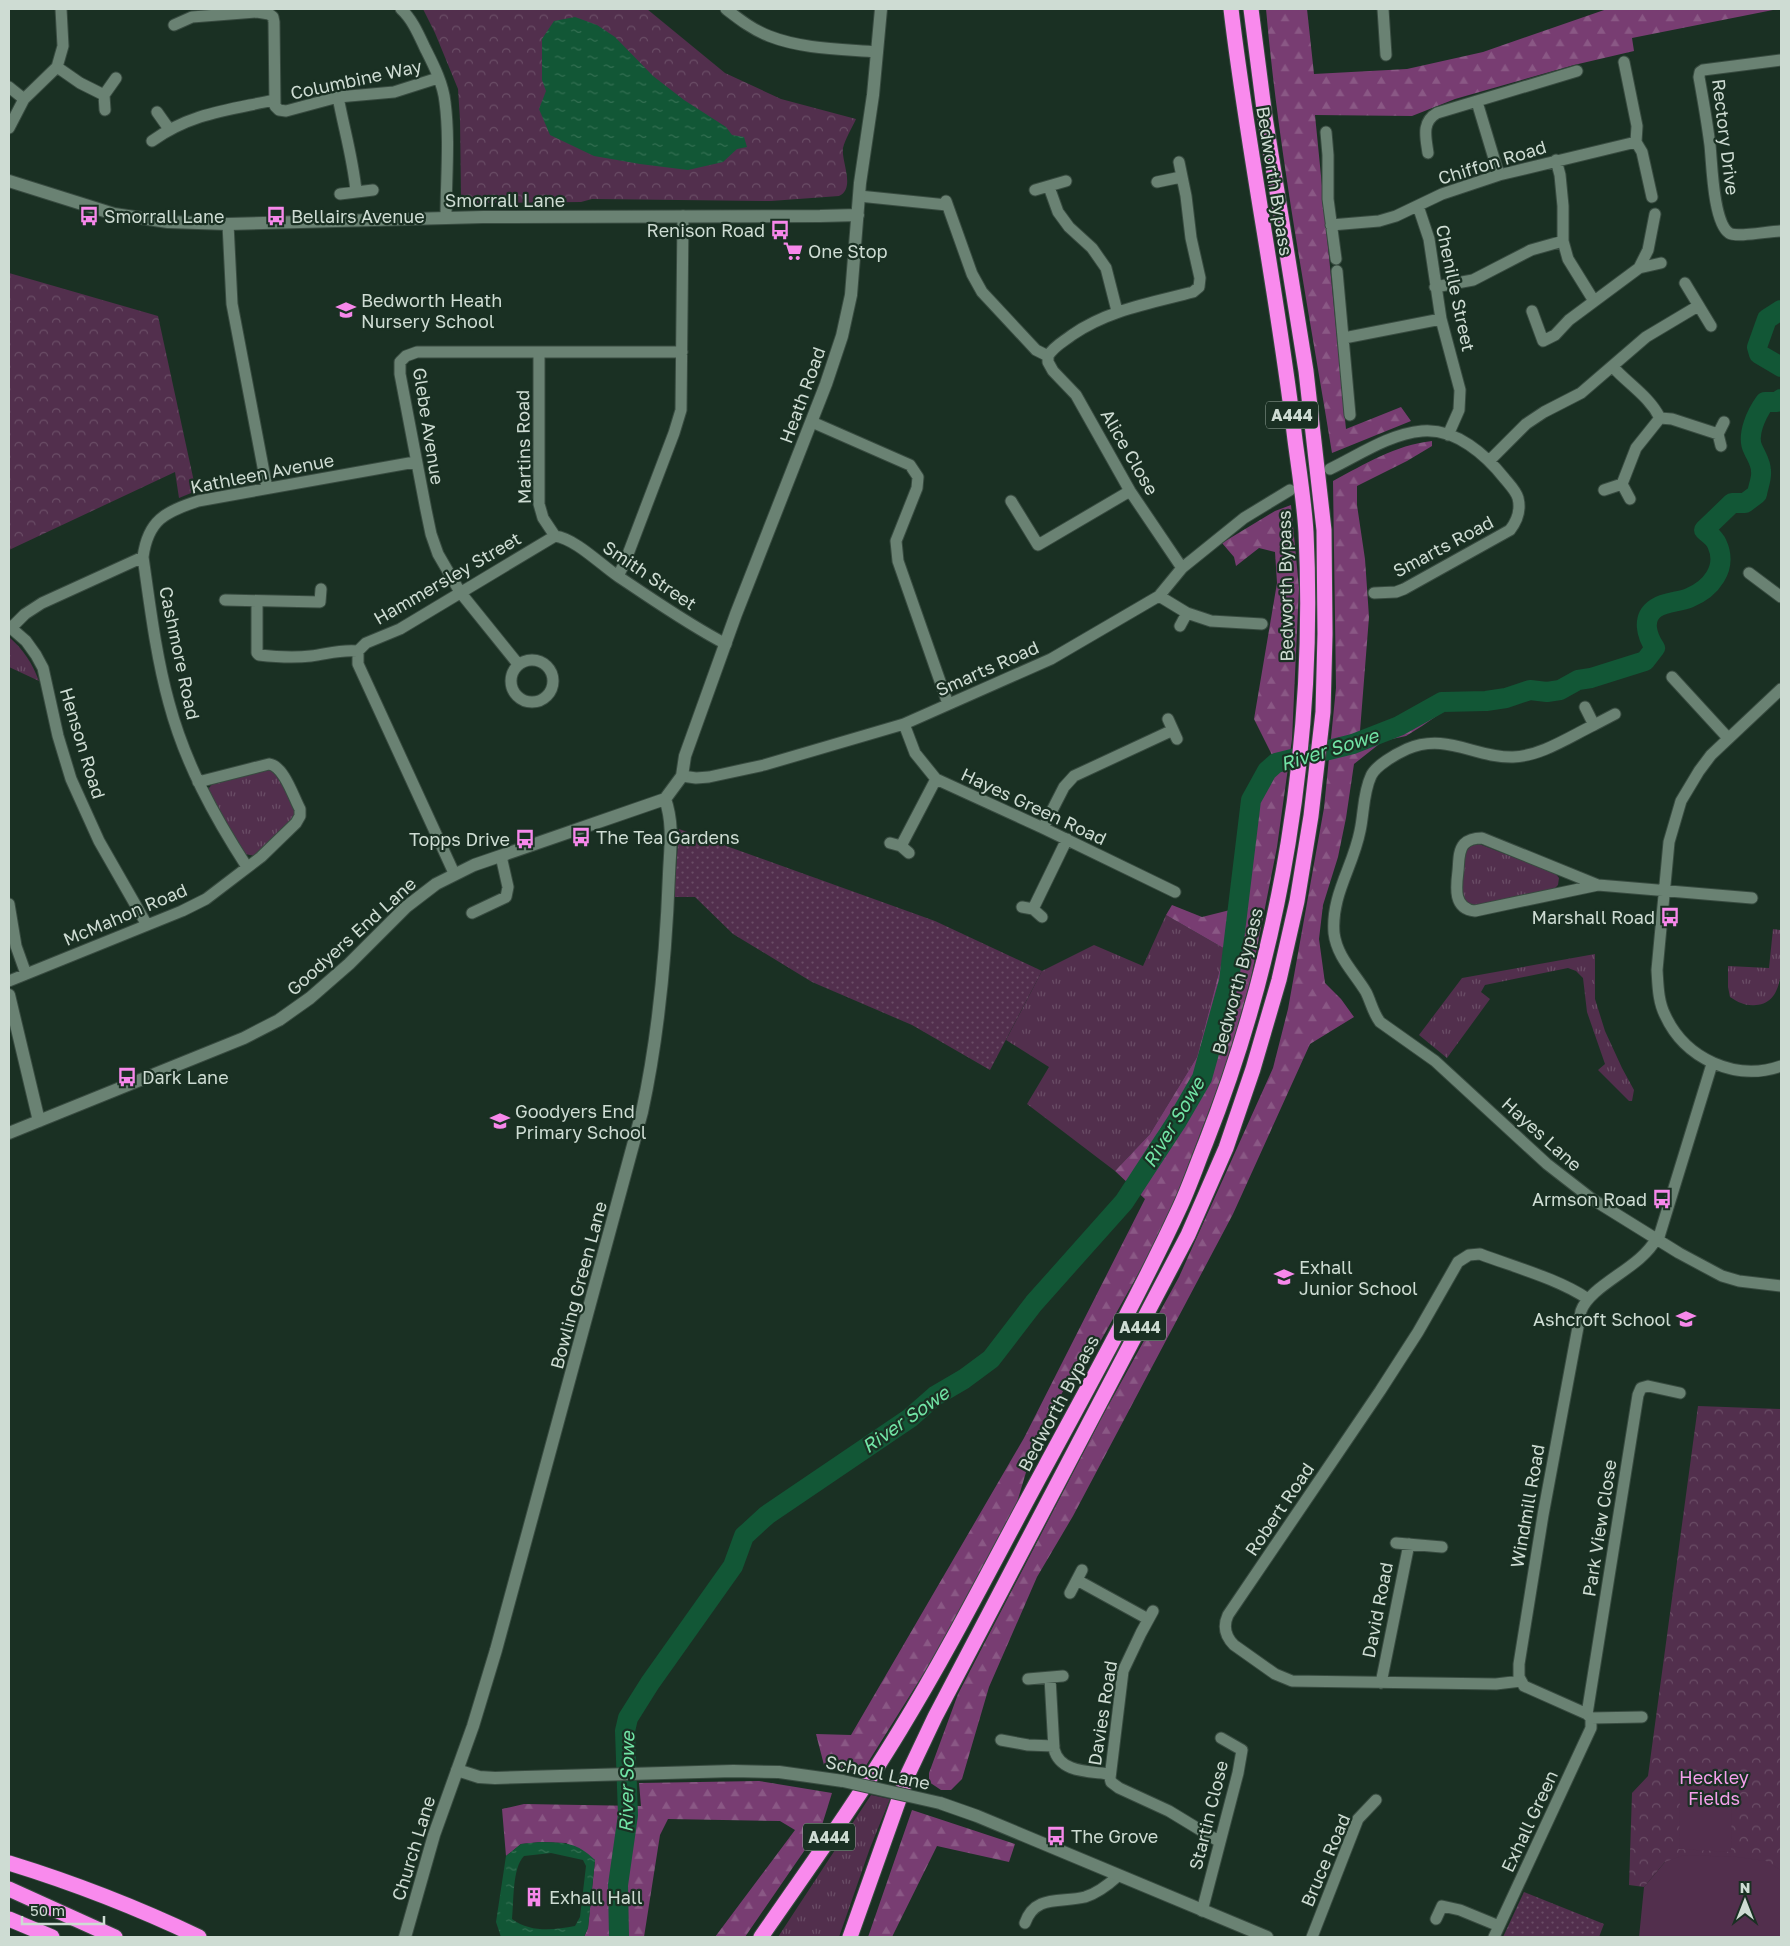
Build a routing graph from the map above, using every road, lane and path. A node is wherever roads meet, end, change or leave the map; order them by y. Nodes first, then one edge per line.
1 (61, 9) edge
2 (401, 9) edge
3 (726, 9) edge
4 (881, 9) edge
5 (1231, 9) edge
6 (1251, 9) edge
7 (1383, 9) edge
8 (190, 13) edge
9 (174, 25) dead end
10 (877, 52) junction
11 (1386, 55) dead end
12 (1781, 60) edge
13 (1624, 62) dead end
14 (57, 66) junction
15 (1577, 71) dead end
16 (116, 78) dead end
17 (438, 78) junction
18 (9, 87) edge
19 (104, 94) junction
20 (338, 97) junction
21 (24, 99) junction
22 (274, 100) junction
23 (1477, 102) junction
24 (105, 110) dead end
25 (157, 112) dead end
26 (9, 128) edge
27 (169, 129) junction
28 (1326, 132) dead end
29 (152, 141) dead end
30 (1636, 142) junction
31 (1428, 153) dead end
32 (1556, 160) junction
33 (1178, 162) dead end
34 (1499, 175) junction
35 (1181, 177) junction
36 (9, 181) edge
37 (1066, 181) dead end
38 (1156, 182) dead end
39 (1049, 187) junction
40 (373, 190) dead end
41 (1035, 190) dead end
42 (356, 191) junction
43 (340, 194) dead end
44 (859, 196) junction
45 (1652, 196) dead end
46 (1418, 206) junction
47 (1655, 214) dead end
48 (858, 215) junction
49 (683, 216) junction
50 (446, 218) junction
51 (228, 224) junction
52 (1331, 225) junction
53 (1781, 231) edge
54 (1562, 241) junction
55 (1661, 263) dead end
56 (1639, 268) junction
57 (1685, 283) dead end
58 (1435, 287) junction
59 (1594, 301) junction
60 (1698, 306) junction
61 (1117, 311) junction
62 (1532, 311) dead end
63 (1441, 319) junction
64 (1711, 326) dead end
65 (1344, 338) junction
66 (682, 352) junction
67 (540, 353) junction
68 (1048, 356) junction
69 (1612, 366) junction
70 (1350, 415) dead end
71 (1660, 418) junction
72 (812, 422) junction
73 (1724, 422) dead end
74 (1718, 434) junction
75 (1448, 435) junction
76 (1721, 446) dead end
77 (1490, 460) junction
78 (415, 462) junction
79 (1330, 470) dead end
80 (1622, 484) junction
81 (267, 488) junction
82 (1290, 490) dead end
83 (1604, 490) dead end
84 (1130, 491) junction
85 (1630, 499) dead end
86 (1011, 501) dead end
87 (555, 536) junction
88 (143, 557) junction
89 (1182, 568) junction
90 (1750, 574) dead end
91 (618, 576) junction
92 (321, 589) dead end
93 (460, 592) junction
94 (1374, 593) dead end
95 (1159, 596) junction
96 (1781, 597) edge
97 (225, 600) dead end
98 (257, 600) junction
99 (1187, 613) junction
100 (1262, 624) dead end
101 (1180, 626) dead end
102 (10, 627) edge
103 (726, 644) junction
104 (358, 651) junction
105 (518, 664) dead end
106 (1672, 678) dead end
107 (1781, 689) edge
108 (948, 704) junction
109 (1585, 707) dead end
110 (1615, 714) dead end
111 (904, 724) junction
112 (1594, 725) junction
113 (1173, 729) dead end
114 (1728, 738) junction
115 (682, 776) junction
116 (936, 779) junction
117 (198, 782) junction
118 (665, 799) junction
119 (1043, 828) junction
120 (1067, 840) junction
121 (900, 848) dead end
122 (501, 856) junction
123 (247, 867) junction
124 (454, 874) junction
125 (1598, 885) junction
126 (1664, 891) junction
127 (1175, 892) dead end
128 (1753, 898) dead end
129 (9, 904) edge
130 (472, 913) dead end
131 (1042, 917) dead end
132 (147, 925) junction
133 (26, 974) junction
134 (9, 981) edge
135 (9, 996) edge
136 (1712, 1064) junction
137 (1781, 1066) edge
138 (39, 1120) junction
139 (9, 1133) edge
140 (1657, 1240) junction
141 (1781, 1286) edge
142 (1588, 1299) junction
143 (1680, 1393) dead end
144 (1396, 1543) dead end
145 (1408, 1544) junction
146 (1442, 1547) dead end
147 (1070, 1593) dead end
148 (1063, 1676) dead end
149 (1050, 1678) junction
150 (1028, 1679) dead end
151 (1521, 1681) junction
152 (1381, 1683) junction
153 (1589, 1716) junction
154 (1642, 1716) dead end
155 (1221, 1738) dead end
156 (1001, 1740) dead end
157 (1054, 1746) junction
158 (457, 1770) junction
159 (1109, 1774) junction
160 (1376, 1800) dead end
161 (1220, 1842) junction
162 (9, 1863) edge
163 (1118, 1876) junction
164 (9, 1889) edge
165 (1202, 1911) junction
166 (9, 1918) edge
167 (1436, 1919) dead end
168 (1024, 1923) dead end
169 (1496, 1932) edge
170 (52, 1937) edge
171 (115, 1937) edge
172 (199, 1937) edge
173 (405, 1937) edge
174 (761, 1937) edge
175 (850, 1937) edge
176 (1267, 1937) edge
177 (1312, 1937) edge

1 - 14 street
2 - 17 street
3 - 10 street
4 - 10 street, Heath Road
5 - 174 highway, Bedworth Bypass / A444
6 - 175 highway, Bedworth Bypass / A444
7 - 11 street
8 - 9 street, Columbine Way
8 - 22 street, Columbine Way
10 - 44 street, Heath Road
12 - 53 street, Rectory Drive
13 - 30 street
14 - 19 street
14 - 21 street
15 - 23 street
16 - 19 street
17 - 20 street, Columbine Way
17 - 50 street
18 - 21 street
19 - 24 street
20 - 22 street, Columbine Way
20 - 42 street
21 - 26 street
22 - 27 street
23 - 31 street
23 - 34 street
25 - 27 street
27 - 29 street
28 - 52 street
30 - 32 street, Chiffon Road
30 - 45 street
32 - 34 street, Chiffon Road
32 - 54 street
33 - 35 street
34 - 46 street, Chiffon Road
35 - 38 street
35 - 61 street
36 - 51 street, Smorrall Lane
37 - 39 street
39 - 41 street
39 - 61 street
40 - 42 street
42 - 43 street
44 - 48 street, Heath Road
44 - 68 street, Alice Close
46 - 52 street, Chiffon Road
46 - 58 street, Chenille Street
47 - 56 street
48 - 49 street, Smorrall Lane
48 - 72 street, Heath Road
49 - 50 street, Smorrall Lane
49 - 66 street
50 - 51 street, Smorrall Lane
51 - 81 street
52 - 65 street
54 - 58 street
54 - 59 street
55 - 56 street
56 - 59 street
57 - 60 street
58 - 63 street, Chenille Street
59 - 62 street
60 - 64 street
60 - 69 street
61 - 68 street
63 - 65 street
63 - 75 street, Chenille Street
65 - 70 street
66 - 67 street, Glebe Avenue
66 - 91 street
67 - 78 street, Glebe Avenue
67 - 87 street, Martins Road
68 - 84 street, Alice Close
69 - 71 street
69 - 77 street
71 - 74 street
71 - 80 street
72 - 103 street, Heath Road
72 - 108 street
73 - 74 street
74 - 76 street
75 - 77 street, Smarts Road
75 - 79 street, Smarts Road
77 - 94 street, Smarts Road
78 - 81 street, Kathleen Avenue
78 - 93 street, Glebe Avenue
80 - 83 street
80 - 85 street
81 - 88 street, Kathleen Avenue
82 - 89 street, Smarts Road
84 - 86 street
84 - 89 street, Alice Close
87 - 91 street, Smith Street
87 - 93 street, Hammersley Street
88 - 102 street
88 - 117 street, Cashmore Road
89 - 95 street, Smarts Road
90 - 96 street
91 - 103 street, Smith Street
92 - 98 street
93 - 104 street, Hammersley Street
93 - 105 street, Glebe Avenue
95 - 99 street
95 - 108 street, Smarts Road
97 - 98 street
98 - 104 street
99 - 100 street
99 - 101 street
102 - 132 street, Henson Road
103 - 115 street, Heath Road
104 - 124 street
106 - 114 street
107 - 114 street
108 - 111 street, Smarts Road
109 - 112 street
110 - 112 street, Hayes Lane
111 - 115 street, Smarts Road
111 - 116 street, Hayes Green Road
112 - 140 street, Hayes Lane
113 - 119 street
114 - 126 street
115 - 118 street
116 - 119 street, Hayes Green Road
116 - 121 street
117 - 123 street, Cashmore Road
117 - 123 street
118 - 122 street, Goodyers End Lane
118 - 158 street, Bowling Green Lane
119 - 120 street, Hayes Green Road
120 - 127 street, Hayes Green Road
120 - 131 street
122 - 124 street, Goodyers End Lane
122 - 130 street
123 - 132 street, McMahon Road
124 - 138 street, Goodyers End Lane
125 - 125 street
125 - 126 street
126 - 128 street
126 - 136 street
129 - 133 street
132 - 133 street, McMahon Road
133 - 134 street, McMahon Road
135 - 138 street
136 - 137 street
136 - 140 street
138 - 139 street, Goodyers End Lane
140 - 141 street, Hayes Lane
140 - 142 street
142 - 151 street, Windmill Road
142 - 152 street, Robert Road
143 - 153 street, Park View Close
144 - 145 street, David Road
145 - 146 street, David Road
145 - 152 street, David Road
147 - 159 street, Davies Road
148 - 149 street
149 - 150 street
149 - 157 street
151 - 152 street, Robert Road
151 - 153 street
153 - 154 street
153 - 169 street, Exhall Green
155 - 161 street, Startin Close
156 - 157 street
157 - 159 street
158 - 163 street, School Lane, bridge
158 - 173 street, Church Lane
159 - 161 street, Davies Road
160 - 177 street, Bruce Road
161 - 165 street, Startin Close
162 - 172 highway
163 - 165 street, School Lane
163 - 168 street
164 - 171 highway
165 - 176 street, School Lane
166 - 170 highway
167 - 169 street

